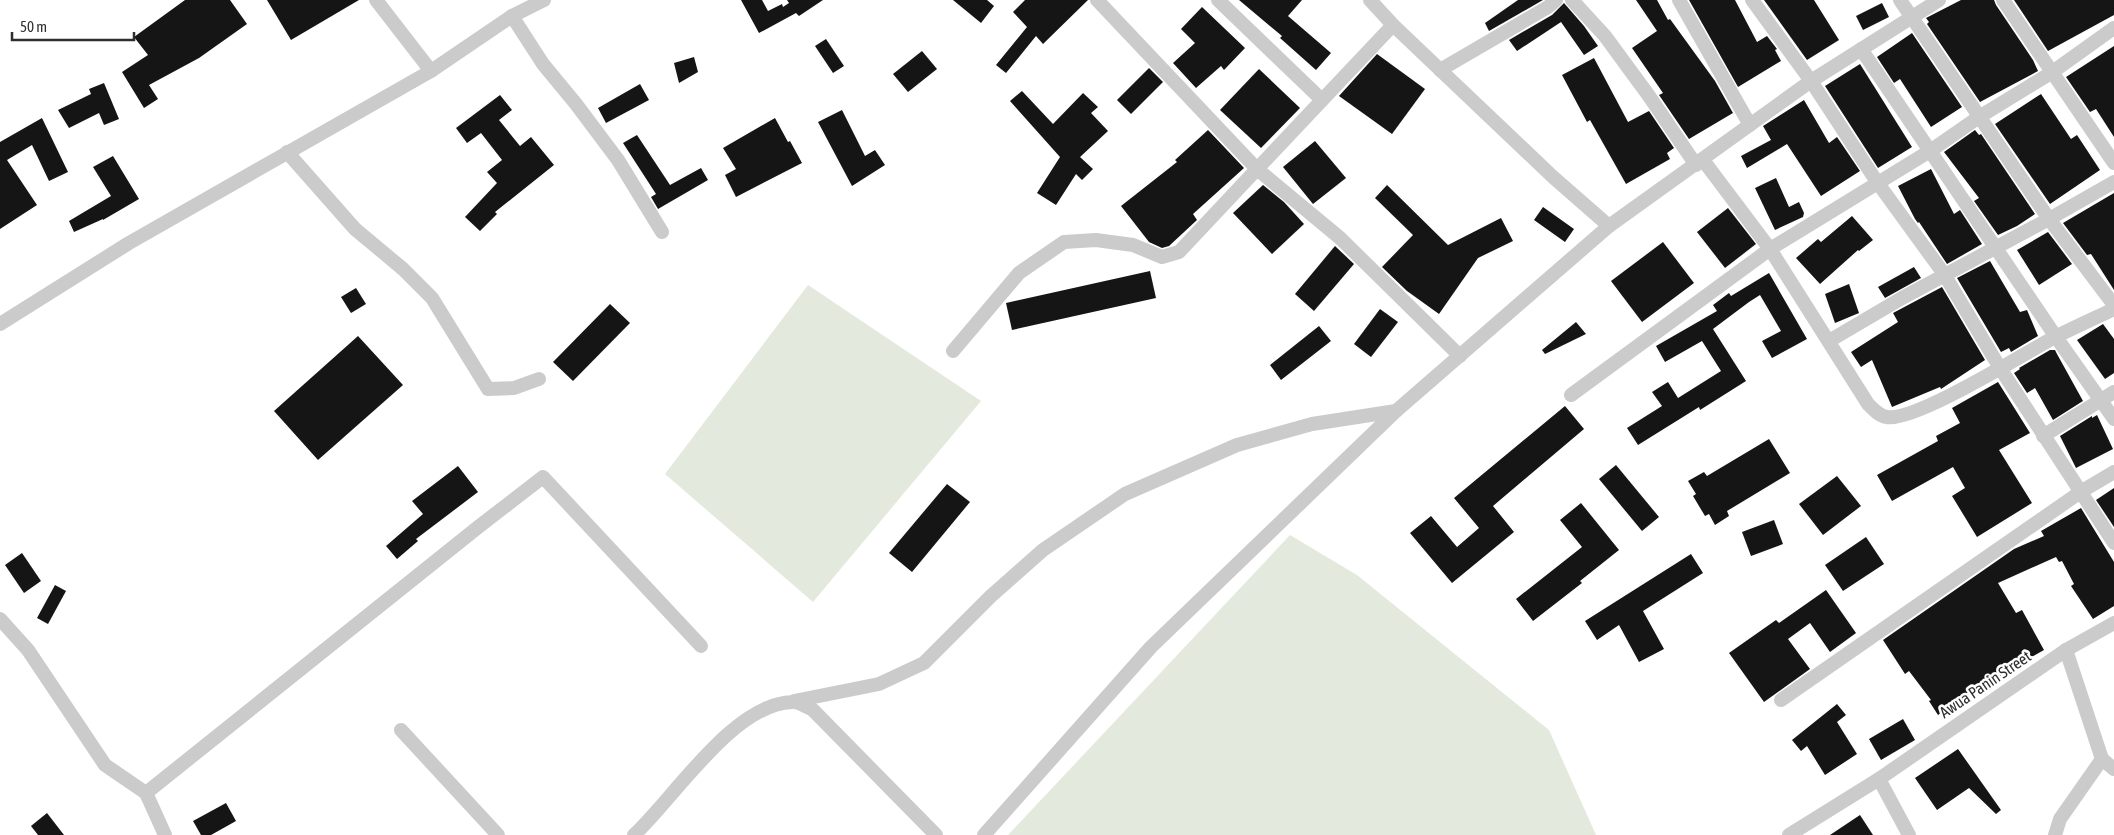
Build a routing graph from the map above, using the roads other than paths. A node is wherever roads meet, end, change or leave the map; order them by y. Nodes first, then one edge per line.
1 (376, 0) edge
2 (544, 0) edge
3 (1097, 0) edge
4 (1218, 0) edge
5 (1370, 0) edge
6 (1556, 0) edge
7 (1572, 0) edge
8 (1680, 0) edge
9 (1752, 0) edge
10 (1900, 0) edge
11 (1940, 0) edge
12 (2003, 0) edge
13 (512, 16) junction
14 (1912, 18) junction
15 (1393, 25) junction
16 (2114, 28) edge
17 (1861, 49) junction
18 (431, 70) junction
19 (1440, 70) junction
20 (2051, 73) junction
21 (1811, 81) junction
22 (1322, 100) junction
23 (1979, 117) junction
24 (1750, 125) junction
25 (1930, 151) junction
26 (287, 152) junction
27 (1699, 162) junction
28 (2114, 163) edge
29 (1257, 169) junction
30 (1877, 182) junction
31 (2114, 182) edge
32 (2049, 220) junction
33 (1609, 226) junction
34 (662, 232) dead end
35 (1770, 248) junction
36 (1996, 248) junction
37 (1944, 274) junction
38 (2114, 307) edge
39 (0, 324) edge
40 (2056, 337) junction
41 (1829, 341) junction
42 (953, 352) dead end
43 (1460, 356) junction
44 (2000, 368) junction
45 (539, 379) dead end
46 (2114, 392) edge
47 (1571, 395) dead end
48 (2101, 400) junction
49 (1396, 411) junction
50 (2114, 418) edge
51 (2043, 436) junction
52 (2114, 472) edge
53 (2082, 491) junction
54 (2114, 544) edge
55 (0, 620) edge
56 (2114, 623) edge
57 (701, 646) dead end
58 (2066, 650) junction
59 (1781, 700) dead end
60 (794, 701) junction
61 (401, 730) dead end
62 (2102, 759) junction
63 (2114, 769) edge
64 (1879, 779) junction
65 (146, 793) junction
66 (165, 835) edge
67 (498, 835) edge
68 (634, 835) edge
69 (936, 835) edge
70 (984, 835) edge
71 (1788, 835) edge
72 (1909, 835) edge
73 (2055, 835) edge

1 - 18 street
2 - 13 street
3 - 29 street
4 - 22 street
5 - 15 street
6 - 19 street
7 - 27 street
8 - 24 street
9 - 21 street
10 - 14 street
11 - 14 street
12 - 20 street
13 - 18 street
13 - 34 street
14 - 17 street
14 - 23 street
15 - 19 street
15 - 22 street
16 - 20 street
17 - 21 street
17 - 25 street
18 - 26 street
19 - 33 street
20 - 23 street
20 - 28 street
21 - 24 street
21 - 30 street
22 - 29 street
23 - 25 street
23 - 32 street
24 - 27 street
25 - 30 street
25 - 36 street
26 - 39 street
26 - 45 street
27 - 33 street
27 - 35 street
29 - 42 street
29 - 43 street
30 - 35 street
30 - 37 street
31 - 32 street
32 - 36 street
32 - 38 street
33 - 43 street
35 - 41 street
35 - 47 street
36 - 37 street
36 - 40 street
37 - 41 street
37 - 44 street
38 - 40 street
40 - 44 street
40 - 48 street
41 - 44 street
43 - 49 street
44 - 51 street
46 - 48 street
48 - 50 street
48 - 51 street
49 - 60 street
49 - 70 street
51 - 53 street
52 - 53 street
53 - 54 street
53 - 59 street
55 - 65 street
56 - 58 street, Awua Panin Street
57 - 65 street
58 - 62 street
58 - 64 street, Awua Panin Street
60 - 68 street
60 - 69 street
61 - 67 street
62 - 63 street
62 - 73 street
64 - 71 street, Awua Panin Street
64 - 72 street
65 - 66 street

